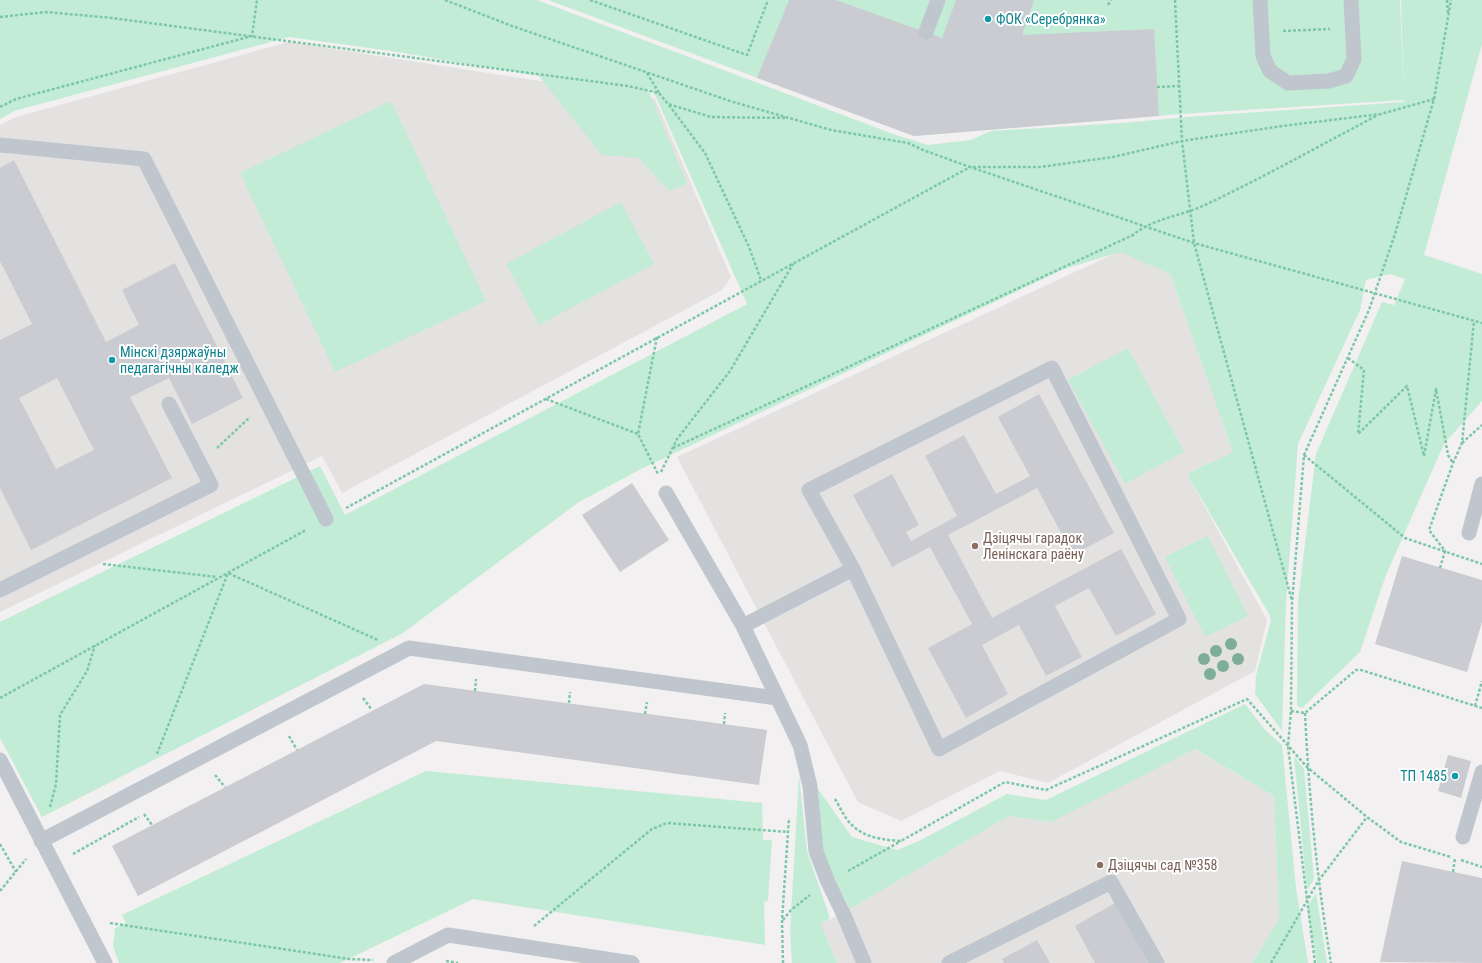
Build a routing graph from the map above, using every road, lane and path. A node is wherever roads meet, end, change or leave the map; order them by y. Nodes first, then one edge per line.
1 (256, 0) edge
2 (445, 0) edge
3 (590, 0) edge
4 (768, 0) edge
5 (938, 0) edge
6 (1111, 0) edge
7 (1175, 0) edge
8 (1260, 0) edge
9 (1351, 0) edge
10 (1447, 0) edge
11 (1451, 0) edge
12 (1108, 5) dead end
13 (0, 16) edge
14 (1448, 18) junction
15 (1313, 30) dead end
16 (926, 32) dead end
17 (1278, 32) dead end
18 (252, 36) junction
19 (647, 72) junction
20 (1179, 86) junction
21 (1157, 87) dead end
22 (659, 93) junction
23 (1434, 99) junction
24 (668, 104) junction
25 (0, 107) edge
26 (1381, 114) junction
27 (792, 118) junction
28 (1182, 141) junction
29 (0, 145) edge
30 (970, 167) junction
31 (1192, 211) junction
32 (1144, 226) junction
33 (1194, 244) junction
34 (794, 263) junction
35 (761, 280) junction
36 (1374, 294) junction
37 (1474, 321) junction
38 (1482, 323) edge
39 (657, 337) junction
40 (1348, 358) junction
41 (546, 399) junction
42 (266, 401) junction
43 (169, 404) dead end
44 (1482, 425) edge
45 (638, 434) junction
46 (1462, 444) junction
47 (672, 448) junction
48 (1304, 455) junction
49 (198, 459) junction
50 (1453, 463) junction
51 (1482, 484) edge
52 (666, 493) dead end
53 (326, 519) junction
54 (1468, 533) dead end
55 (1445, 552) junction
56 (102, 564) dead end
57 (1482, 564) edge
58 (1440, 568) dead end
59 (853, 569) junction
60 (228, 573) junction
61 (218, 577) junction
62 (0, 590) edge
63 (1292, 603) junction
64 (743, 626) junction
65 (95, 645) junction
66 (403, 651) junction
67 (1482, 681) edge
68 (361, 694) dead end
69 (0, 698) edge
70 (777, 698) junction
71 (1475, 706) junction
72 (726, 707) dead end
73 (1482, 708) edge
74 (372, 710) dead end
75 (1291, 711) junction
76 (1305, 713) junction
77 (724, 724) dead end
78 (294, 731) dead end
79 (1288, 746) junction
80 (297, 750) dead end
81 (0, 760) edge
82 (1307, 767) junction
83 (222, 771) dead end
84 (1482, 772) edge
85 (215, 775) junction
86 (209, 779) dead end
87 (56, 784) dead end
88 (145, 786) junction
89 (225, 787) dead end
90 (834, 798) dead end
91 (151, 811) dead end
92 (144, 814) junction
93 (789, 817) dead end
94 (1367, 817) junction
95 (152, 825) dead end
96 (788, 832) junction
97 (1463, 837) dead end
98 (41, 841) junction
99 (901, 841) junction
100 (0, 844) edge
101 (1455, 858) junction
102 (54, 865) junction
103 (1482, 867) edge
104 (16, 872) junction
105 (1453, 872) dead end
106 (1318, 880) junction
107 (828, 882) junction
108 (0, 891) edge
109 (806, 899) dead end
110 (1306, 901) junction
111 (82, 919) junction
112 (782, 920) junction
113 (512, 944) junction
114 (396, 962) edge
115 (105, 963) edge
116 (632, 963) edge
117 (783, 963) edge
118 (864, 963) edge
119 (949, 963) edge
120 (1157, 963) edge
121 (1271, 963) edge
122 (1315, 963) edge
123 (1331, 963) edge

1 - 18 path
2 - 19 path
3 - 4 path
5 - 16 lane
6 - 12 path
7 - 20 path
8 - 9 lane
10 - 14 path
11 - 14 path
13 - 18 path
14 - 23 path
15 - 17 path
18 - 22 path
18 - 25 path
19 - 22 path
19 - 27 path
20 - 21 path
20 - 28 path
22 - 24 path
23 - 26 path
23 - 36 path
24 - 27 path
24 - 35 path
26 - 28 path
26 - 31 path
27 - 30 path
28 - 30 path
28 - 31 path
29 - 42 lane
30 - 32 path
30 - 34 path
31 - 32 path
31 - 33 path
32 - 33 path
32 - 47 path
33 - 36 path
33 - 63 path
34 - 35 path
34 - 47 path
35 - 39 path
36 - 37 path
36 - 40 path
37 - 38 path
37 - 46 path
39 - 41 path
39 - 45 path
40 - 48 path
40 - 50 path
41 - 45 path
41 - 53 path
42 - 49 path
42 - 53 lane
43 - 49 lane
44 - 46 path
45 - 47 path
46 - 50 path
48 - 55 path
48 - 63 path
49 - 62 lane
50 - 55 path
51 - 54 lane
52 - 64 lane
53 - 60 path
55 - 57 path
55 - 58 path
56 - 61 path
59 - 59 lane
59 - 64 lane
60 - 61 path
60 - 66 path
60 - 88 path
61 - 65 path
63 - 75 path
64 - 70 lane
65 - 69 path
65 - 87 path
66 - 70 lane
66 - 88 lane
67 - 71 path
68 - 74 path
70 - 107 lane
71 - 73 path
71 - 76 path
72 - 77 path
75 - 76 path
75 - 79 path
76 - 82 path
78 - 80 path
79 - 82 path
79 - 99 path
79 - 110 path
81 - 98 lane
82 - 94 path
82 - 106 path
83 - 85 path
84 - 97 lane
85 - 86 path
85 - 89 path
88 - 98 lane
90 - 99 path
91 - 92 path
92 - 95 path
92 - 102 path
93 - 96 path
94 - 101 path
94 - 106 path
96 - 112 path
96 - 113 path
98 - 102 lane
98 - 104 path
99 - 107 path
100 - 104 path
101 - 103 path
101 - 105 path
102 - 111 lane
104 - 108 path
106 - 110 path
106 - 123 path
107 - 118 lane
109 - 112 path
110 - 121 path
110 - 122 path
111 - 114 path
111 - 115 lane
112 - 117 path
113 - 114 lane
113 - 116 lane
119 - 120 lane

